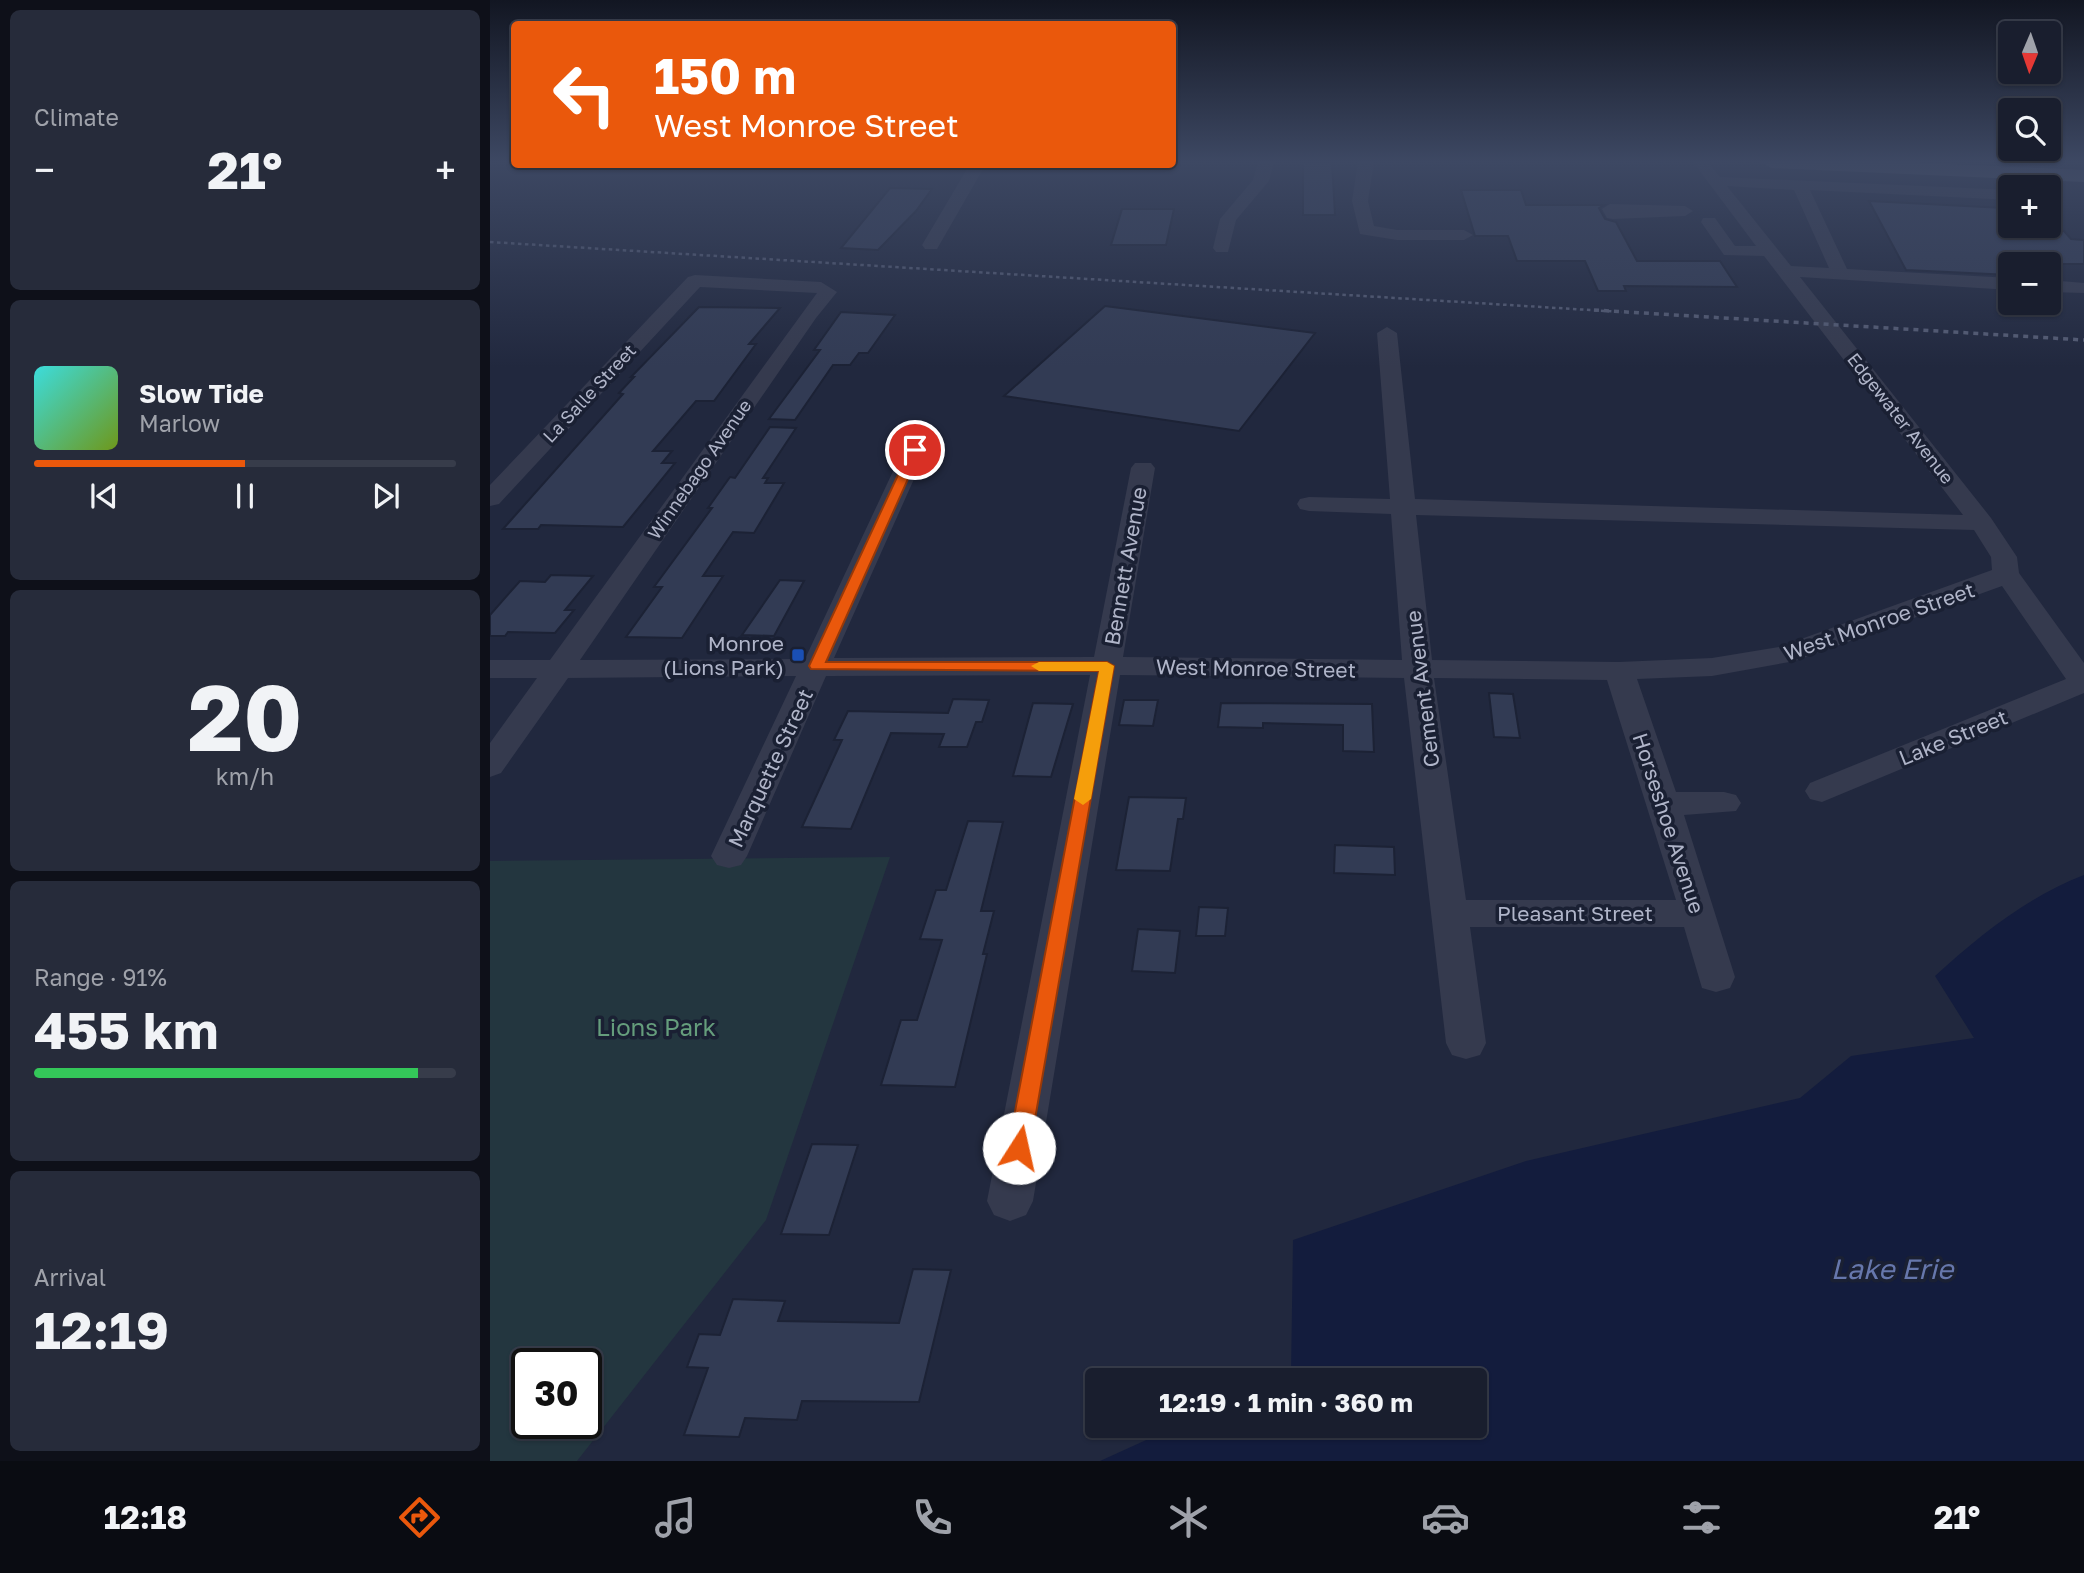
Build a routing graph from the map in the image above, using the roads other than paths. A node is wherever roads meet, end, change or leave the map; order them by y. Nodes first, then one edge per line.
1 (940, 230) edge
2 (1226, 230) edge
3 (1367, 230) edge
4 (1715, 230) edge
5 (1752, 230) edge
6 (1821, 230) edge
7 (1464, 235) dead end
8 (931, 245) dead end
9 (1222, 248) dead end
10 (1769, 251) junction
11 (1786, 271) junction
12 (1840, 273) junction
13 (1998, 283) edge
14 (688, 287) joint
15 (2061, 287) edge
16 (2080, 288) dead end
17 (1387, 333) dead end
18 (915, 450) dead end
19 (1143, 468) dead end
20 (490, 499) edge
21 (1309, 504) dead end
22 (1402, 505) junction
23 (1982, 523) junction
24 (2006, 573) junction
25 (816, 666) junction
26 (1107, 666) junction
27 (559, 668) junction
28 (490, 669) edge
29 (1418, 670) junction
30 (1619, 671) junction
31 (2084, 684) edge
32 (490, 766) edge
33 (1822, 791) dead end
34 (1724, 803) dead end
35 (1661, 804) junction
36 (729, 856) dead end
37 (1699, 913) junction
38 (1451, 914) junction
39 (1716, 977) dead end
40 (1466, 1043) dead end
41 (1010, 1201) dead end

1 - 8 street
2 - 9 street
3 - 7 street
4 - 10 street
5 - 10 street, Edgewater Avenue
6 - 12 street
10 - 11 street, Edgewater Avenue
11 - 12 street
11 - 23 street, Edgewater Avenue
12 - 13 street
14 - 20 street, La Salle Street
14 - 27 street, Winnebago Avenue
15 - 16 street
17 - 22 street, Cement Avenue
18 - 25 street, Marquette Street
19 - 26 street, Bennett Avenue
21 - 22 street
22 - 23 street
22 - 29 street, Cement Avenue
23 - 24 street, Edgewater Avenue
24 - 30 street, West Monroe Street
24 - 31 street, Edgewater Avenue
25 - 26 street, West Monroe Street
25 - 27 street, West Monroe Street
25 - 36 street, Marquette Street
26 - 29 street, West Monroe Street
26 - 41 street, Bennett Avenue
27 - 28 street, West Monroe Street
27 - 32 street, Winnebago Avenue
29 - 30 street, West Monroe Street
29 - 38 street, Cement Avenue
30 - 35 street, Horseshoe Avenue
31 - 33 street, Lake Street
34 - 35 street
35 - 37 street, Horseshoe Avenue
37 - 38 street, Pleasant Street
37 - 39 street, Horseshoe Avenue
38 - 40 street, Cement Avenue

